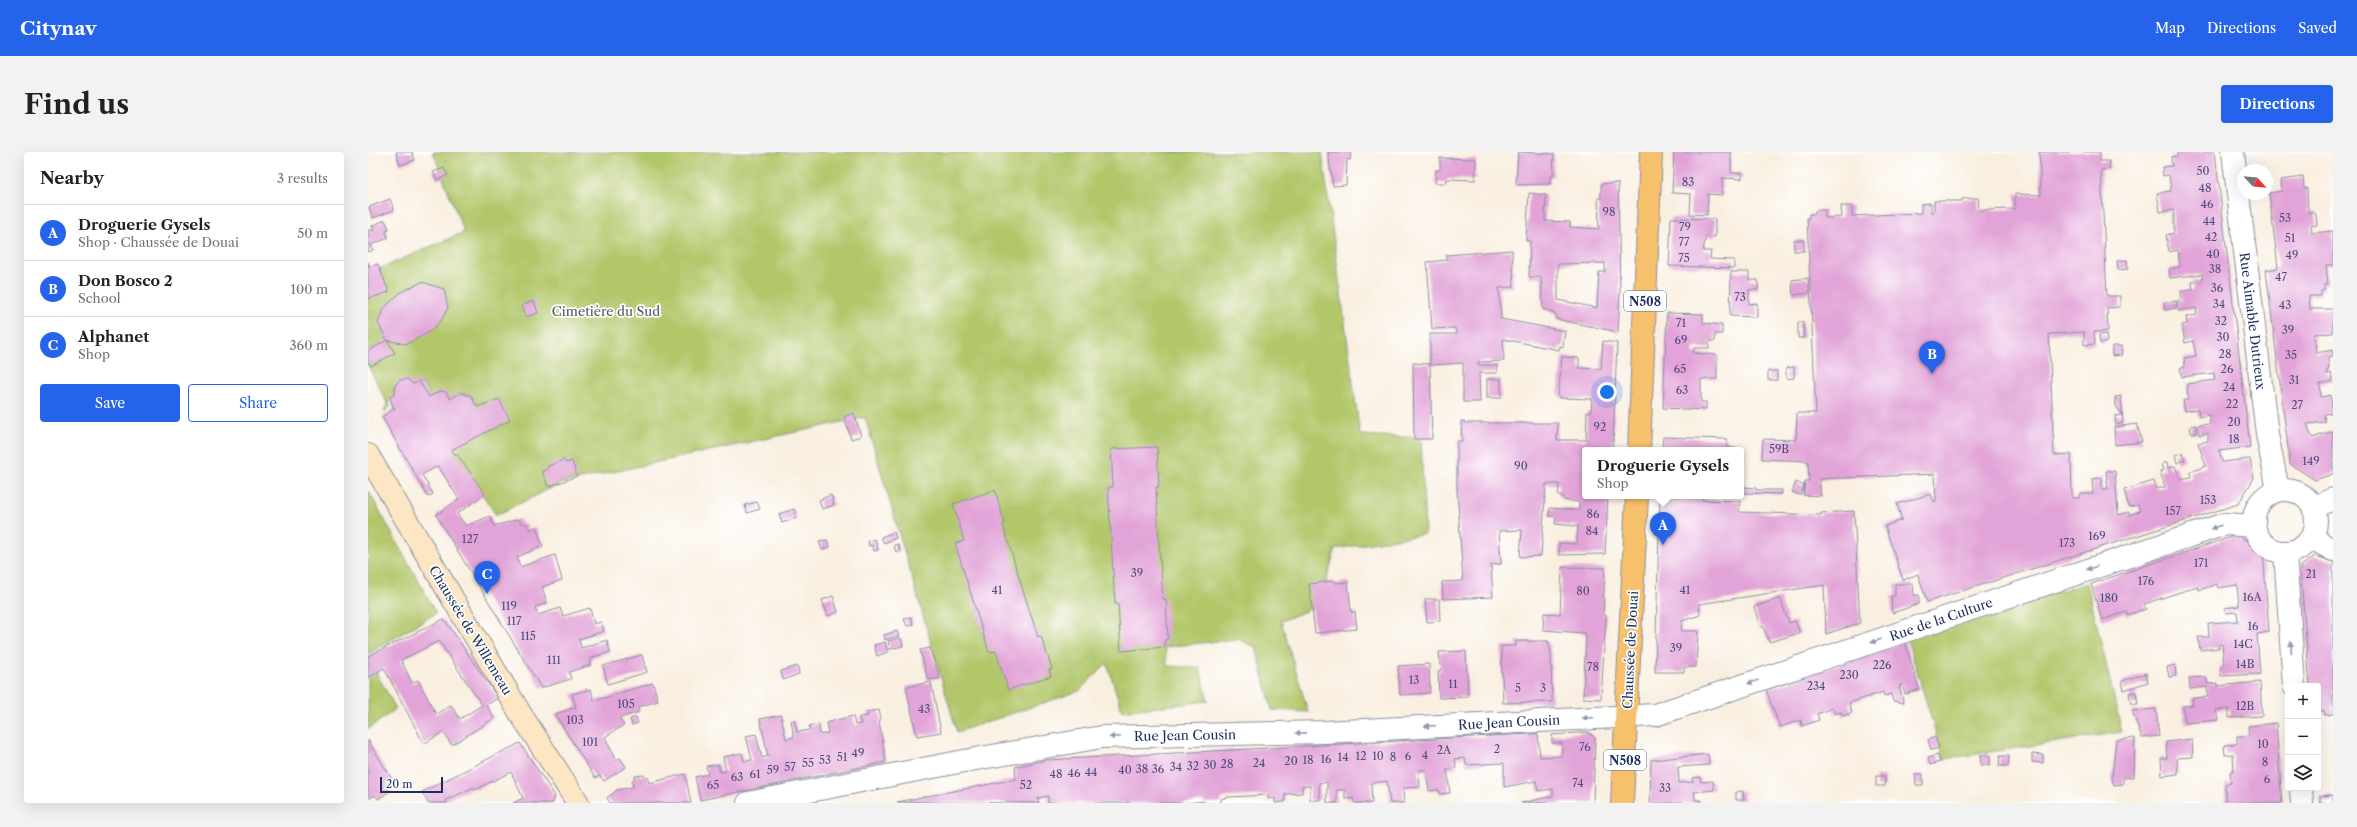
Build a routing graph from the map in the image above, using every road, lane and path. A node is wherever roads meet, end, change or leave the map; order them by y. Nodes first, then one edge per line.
1 (1651, 152) edge
2 (2232, 152) edge
3 (1639, 447) edge
4 (368, 455) edge
5 (2278, 490) junction
6 (1637, 499) edge
7 (2323, 503) edge
8 (2254, 526) junction
9 (2312, 538) junction
10 (2333, 550) edge
11 (2285, 552) junction
12 (2294, 683) edge
13 (1627, 717) junction
14 (2301, 791) edge
15 (578, 803) edge
16 (748, 803) edge
17 (1622, 803) edge
18 (2302, 803) edge

1 - 3 main road, N508
2 - 5 street, Rue Aimable Dutrieux
4 - 15 street, Chaussée de Willemeau
5 - 7 street
5 - 8 street
6 - 13 main road, Chaussée de Douai / N508
7 - 9 street
8 - 11 street
8 -> 13 street, Rue de la Culture
9 - 10 street
9 - 11 street
12 -> 11 street
13 -> 16 street, Rue Jean Cousin
13 - 17 main road, Chaussée de Douai / N508
14 - 18 street

